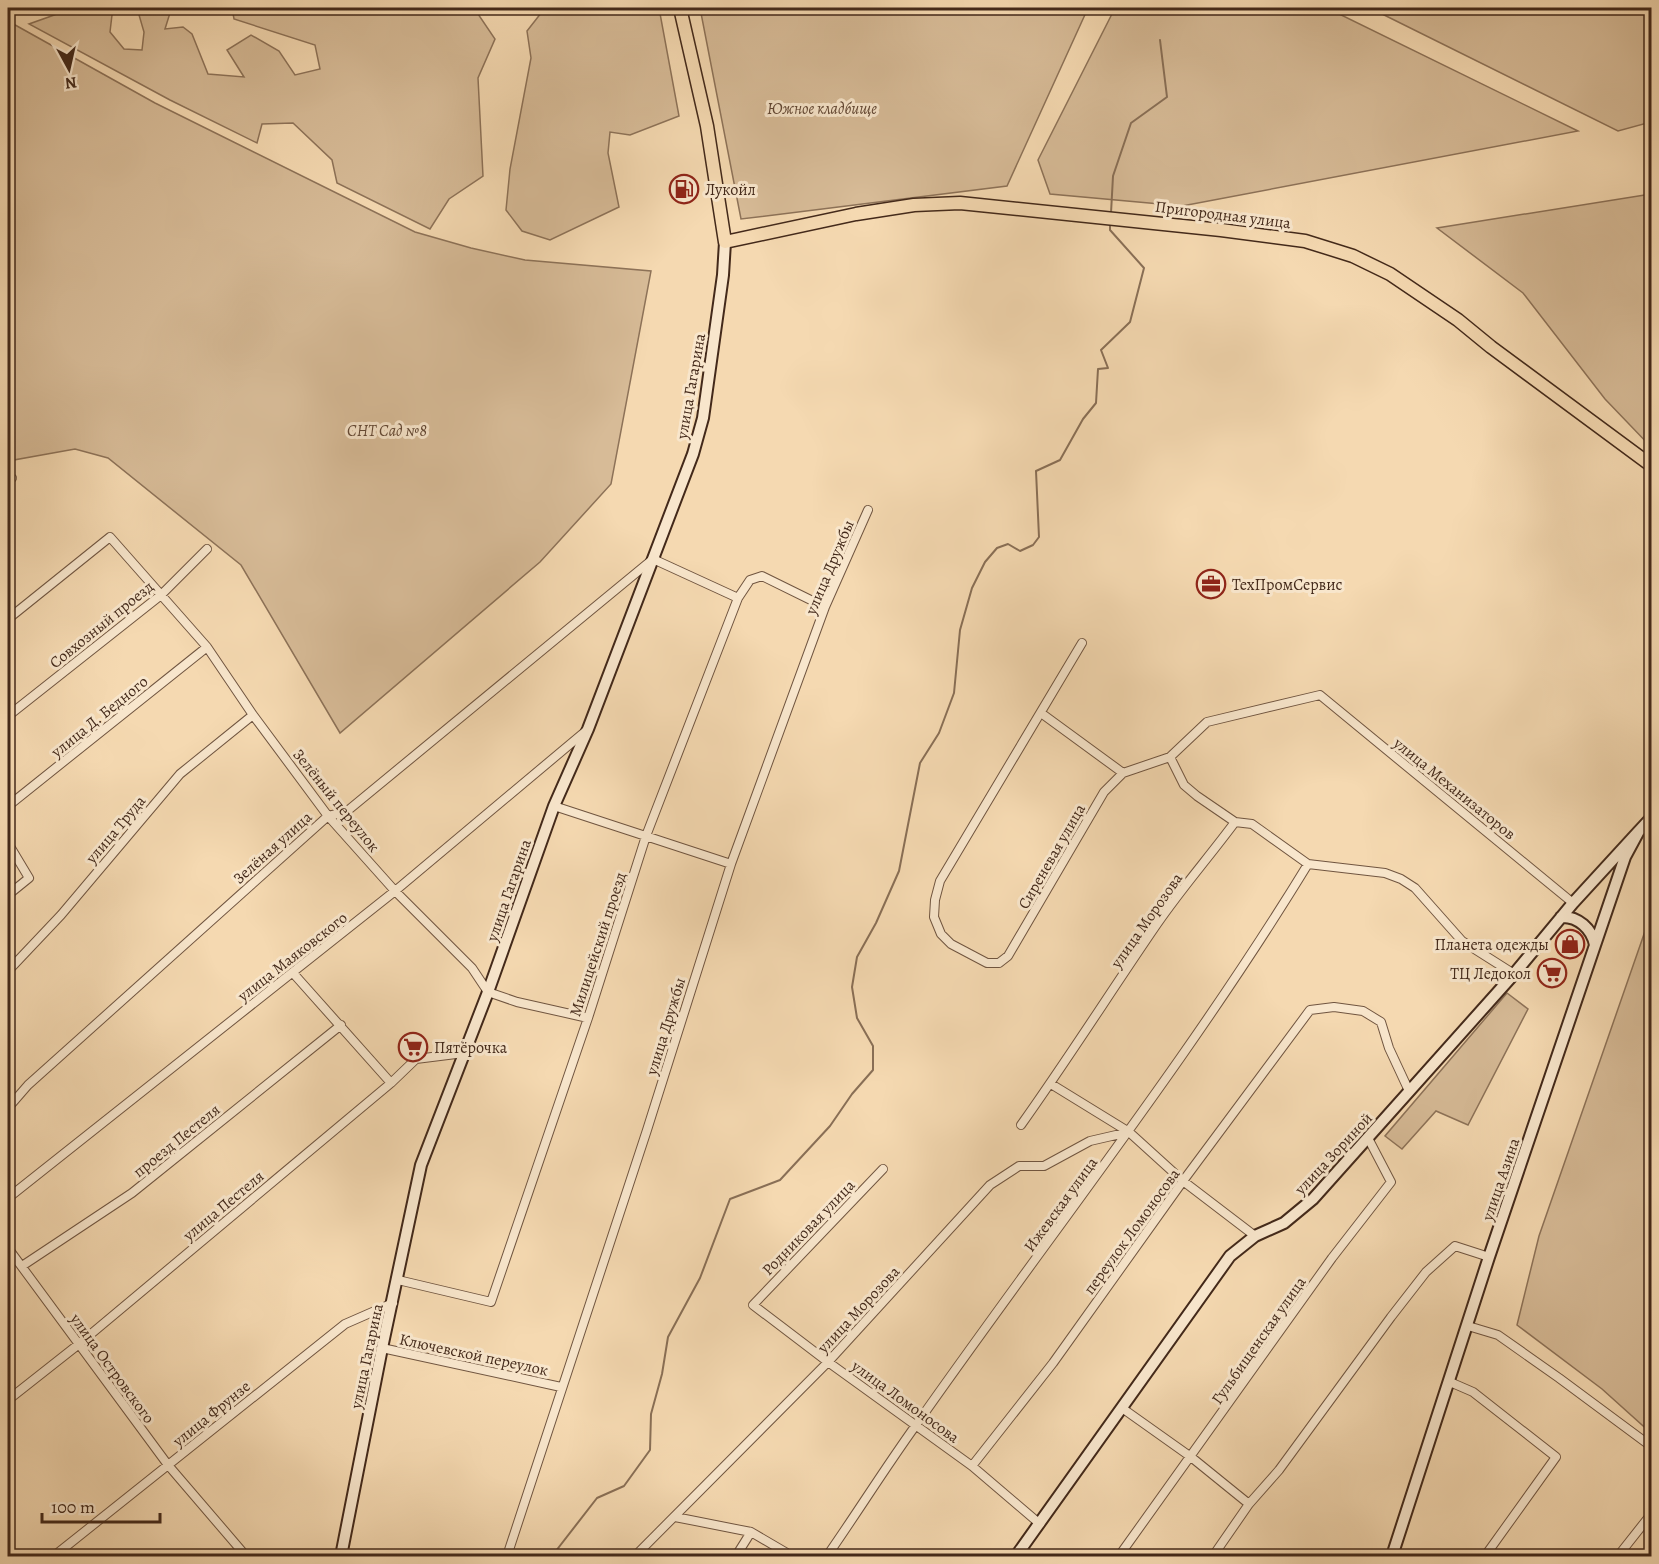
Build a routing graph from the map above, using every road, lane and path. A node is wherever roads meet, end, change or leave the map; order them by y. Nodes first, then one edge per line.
1 (680, 8) edge
2 (726, 243) junction
3 (1652, 466) edge
4 (868, 510) dead end
5 (207, 549) dead end
6 (653, 559) junction
7 (161, 595) junction
8 (738, 598) junction
9 (825, 607) junction
10 (8, 619) edge
11 (1082, 643) dead end
12 (207, 647) junction
13 (1041, 713) junction
14 (253, 715) junction
15 (8, 716) edge
16 (588, 729) junction
17 (1170, 757) junction
18 (1123, 773) junction
19 (8, 806) edge
20 (554, 806) junction
21 (328, 816) junction
22 (1652, 817) edge
23 (1235, 822) junction
24 (1640, 831) junction
25 (646, 836) junction
26 (8, 843) edge
27 (730, 864) junction
28 (1308, 864) junction
29 (395, 891) junction
30 (8, 895) edge
31 (1573, 903) junction
32 (1561, 917) junction
33 (1595, 945) junction
34 (8, 971) edge
35 (293, 973) junction
36 (1514, 974) junction
37 (488, 992) junction
38 (588, 1018) junction
39 (341, 1025) junction
40 (464, 1053) junction
41 (391, 1083) junction
42 (1051, 1084) junction
43 (1409, 1091) junction
44 (8, 1108) edge
45 (1021, 1125) dead end
46 (1129, 1132) junction
47 (1368, 1138) junction
48 (883, 1169) dead end
49 (1183, 1181) junction
50 (8, 1198) edge
51 (1255, 1236) junction
52 (8, 1248) edge
53 (1490, 1257) junction
54 (22, 1266) junction
55 (398, 1280) junction
56 (393, 1303) junction
57 (753, 1305) joint
58 (1468, 1326) junction
59 (79, 1344) junction
60 (382, 1348) junction
61 (828, 1362) junction
62 (1450, 1382) junction
63 (561, 1387) junction
64 (8, 1400) edge
65 (1122, 1408) junction
66 (915, 1425) junction
67 (1652, 1447) edge
68 (1191, 1457) junction
69 (168, 1465) junction
70 (972, 1466) junction
71 (1249, 1504) junction
72 (1652, 1513) edge
73 (675, 1516) junction
74 (1040, 1524) junction
75 (751, 1532) junction
76 (1395, 1555) edge
77 (54, 1557) edge
78 (246, 1557) edge
79 (341, 1557) edge
80 (507, 1557) edge
81 (635, 1557) edge
82 (736, 1557) edge
83 (792, 1557) edge
84 (827, 1557) edge
85 (1016, 1557) edge
86 (1119, 1557) edge
87 (1213, 1557) edge
88 (1485, 1557) edge
89 (1618, 1557) edge

1 - 2 main road
2 - 3 main road, Пригородная улица
2 - 6 main road, улица Гагарина
4 - 9 street, улица Дружбы
5 - 7 street, Совхозный проезд
6 - 8 street
6 - 16 main road, улица Гагарина
6 - 21 street, Зелёная улица
7 - 10 street, Зелёный переулок
7 - 12 street, Зелёный переулок
7 - 15 street, Совхозный проезд
8 - 9 street
8 - 25 street, Милицейский проезд
9 - 27 street, улица Дружбы
11 - 13 street
12 - 14 street, Зелёный переулок
12 - 19 street, улица Д. Бедного
13 - 18 street
13 - 18 street, Сиреневая улица
14 - 21 street, Зелёный переулок
14 - 34 street, улица Труда
16 - 20 main road, улица Гагарина
16 - 29 street, улица Маяковского
17 - 18 street
17 - 23 street
17 - 31 street, улица Механизаторов
20 - 25 street
20 - 37 main road, улица Гагарина
21 - 29 street, Зелёный переулок
21 - 44 street, Зелёная улица
22 - 24 main road, улица Азина
23 - 28 street
23 - 42 street, улица Морозова
24 - 31 main road, улица Зориной
24 - 33 main road, улица Азина
25 - 27 street
25 - 38 street, Милицейский проезд
26 - 30 street
27 - 63 street, улица Дружбы
28 - 36 street
28 - 46 street, Ижевская улица
29 - 35 street, улица Маяковского
29 - 37 street, Зелёный переулок
31 - 32 main road, улица Зориной
32 - 33 main road
32 - 36 main road, улица Зориной
33 - 53 main road, улица Азина
35 - 39 street
35 - 50 street, улица Маяковского
36 - 43 main road, улица Зориной
37 - 38 street
37 - 40 main road, улица Гагарина
38 - 55 street, Милицейский проезд
39 - 41 street
39 - 54 street, проезд Пестеля
40 - 41 street, улица Пестеля
40 - 55 main road, улица Гагарина
41 - 59 street, улица Пестеля
42 - 45 street, улица Морозова
42 - 46 street
43 - 47 main road, улица Зориной
43 - 49 street, переулок Ломоносова
46 - 49 street
46 - 61 street, улица Морозова
46 - 66 street, Ижевская улица
47 - 51 main road, улица Зориной
47 - 68 street, Гульбищенская улица
48 - 57 street, Родниковая улица
49 - 51 street
49 - 70 street, переулок Ломоносова
51 - 65 main road, улица Зориной
52 - 54 street, улица Островского
53 - 58 main road, улица Азина
53 - 71 street
54 - 59 street, улица Островского
55 - 56 main road, улица Гагарина
56 - 60 main road, улица Гагарина
56 - 69 street, улица Фрунзе
57 - 61 street, улица Ломоносова
58 - 62 main road, улица Азина
58 - 67 street
59 - 64 street, улица Пестеля
59 - 69 street, улица Островского
60 - 63 street, Ключевской переулок
60 - 79 main road, улица Гагарина
61 - 66 street, улица Ломоносова
61 - 73 street, улица Морозова
62 - 76 main road, улица Азина
62 - 88 street
63 - 80 street, улица Дружбы
65 - 68 street
65 - 74 main road, улица Зориной
66 - 70 street, улица Ломоносова
66 - 84 street, Ижевская улица
68 - 71 street
68 - 86 street, Гульбищенская улица
69 - 77 street, улица Фрунзе
69 - 78 street, улица Островского
70 - 74 street, улица Ломоносова
71 - 87 street
72 - 89 street
73 - 75 street
73 - 81 street, улица Морозова
74 - 85 main road, улица Зориной
75 - 82 street
75 - 83 street

